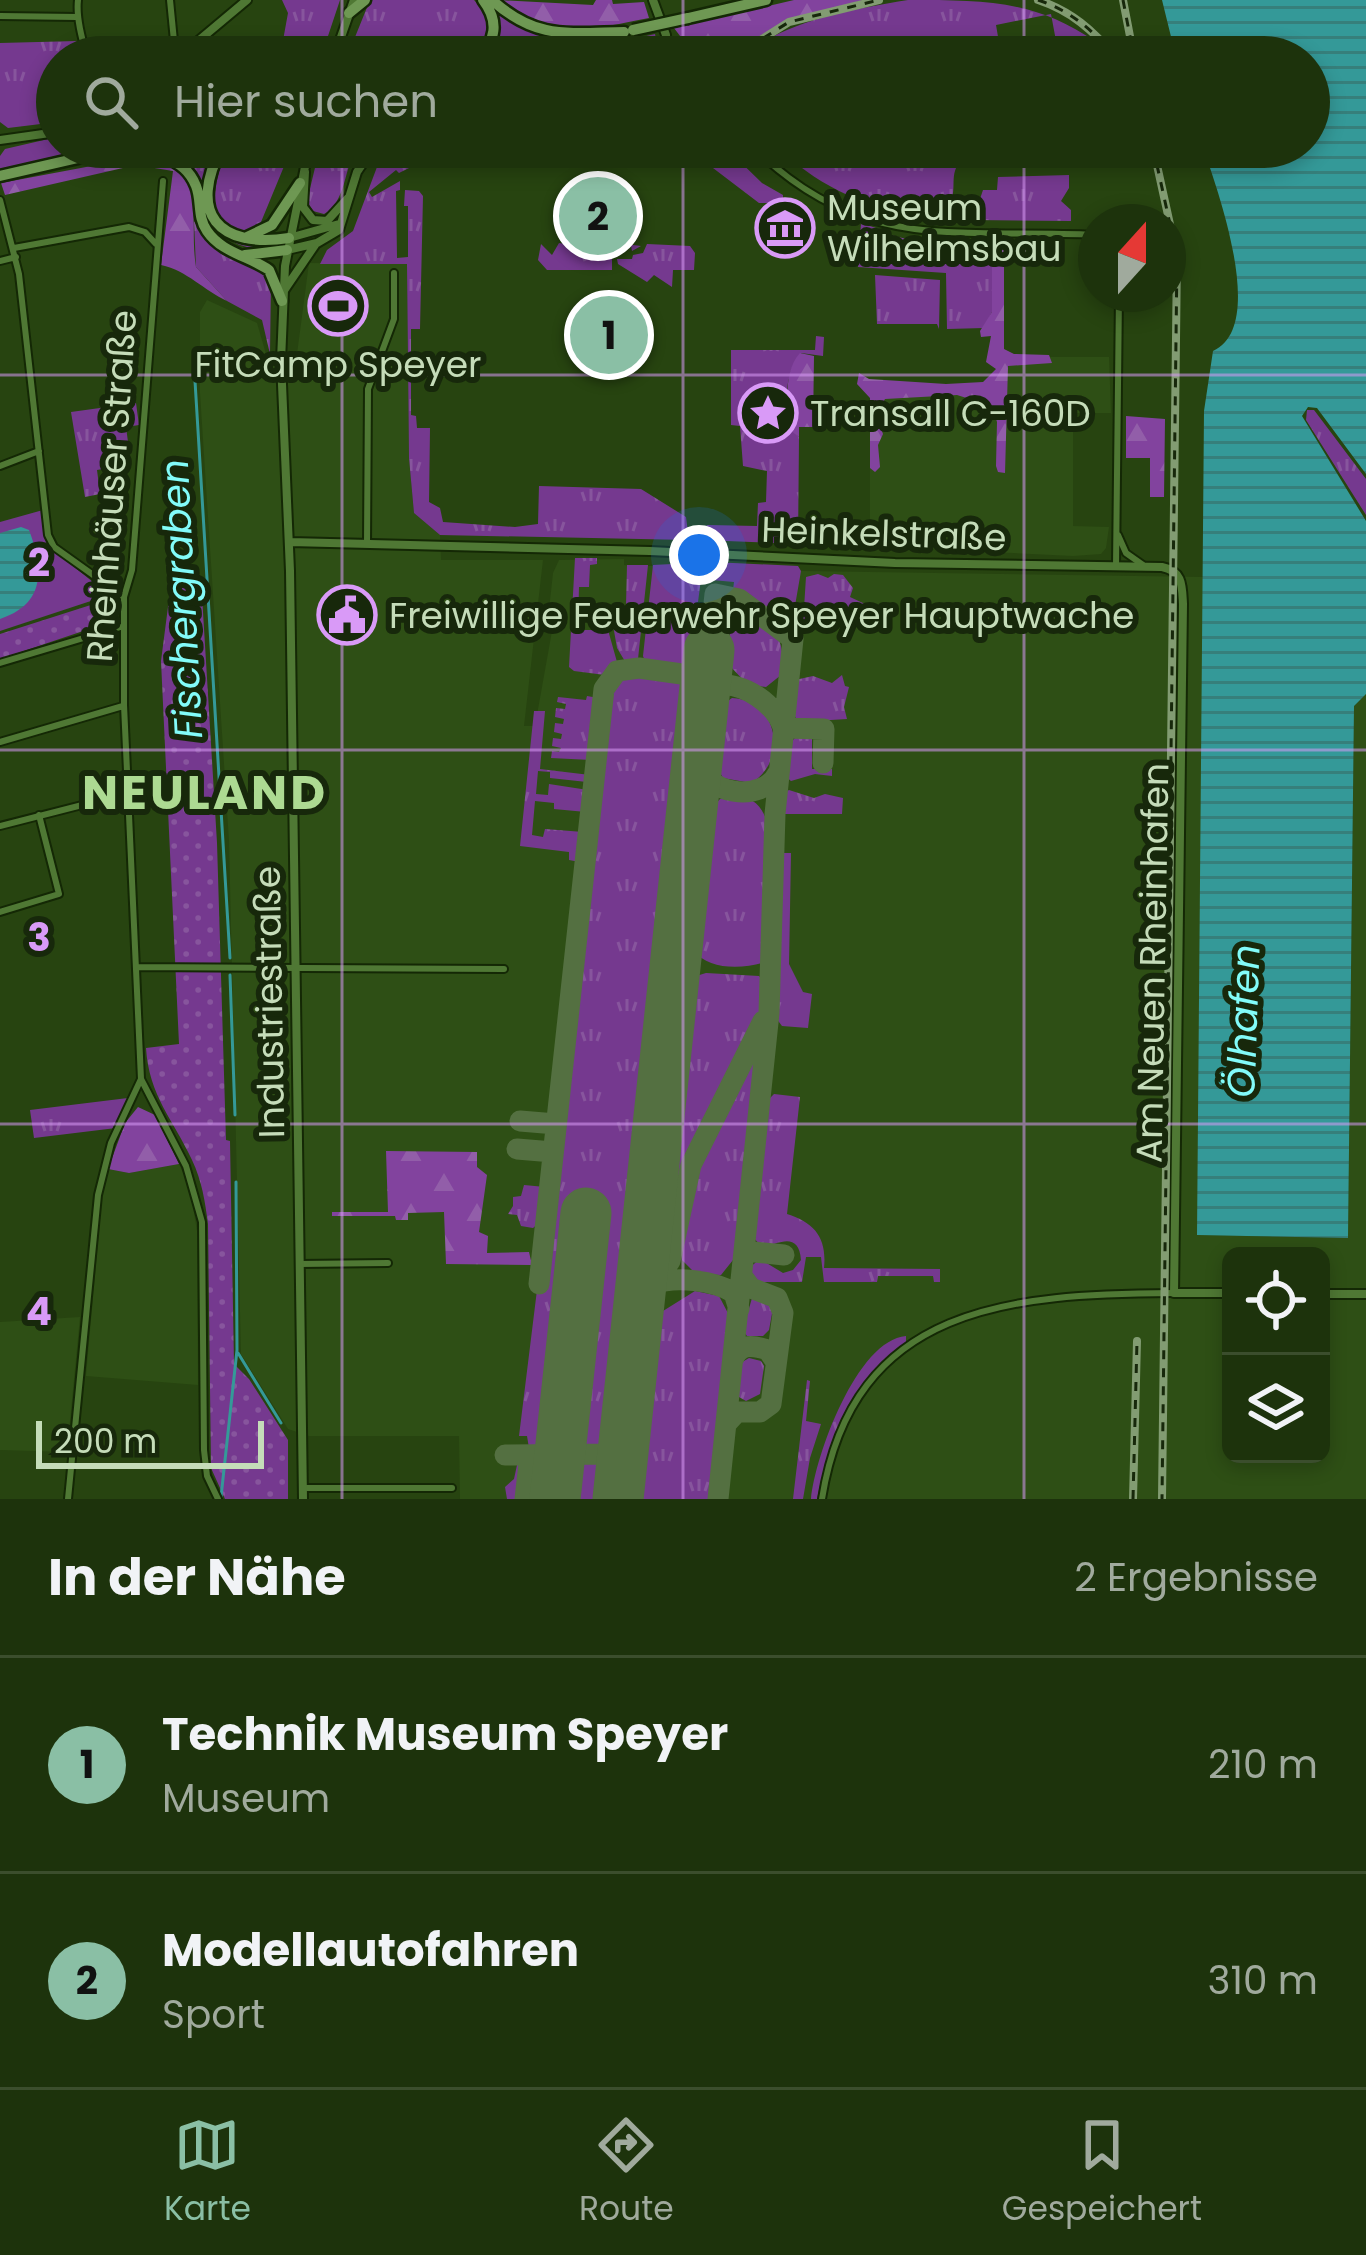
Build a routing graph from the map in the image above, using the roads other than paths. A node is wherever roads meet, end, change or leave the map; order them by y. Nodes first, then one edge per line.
1 (78, 0) edge
2 (170, 0) edge
3 (247, 0) edge
4 (365, 0) edge
5 (488, 0) edge
6 (653, 0) edge
7 (766, 0) edge
8 (351, 4) edge
9 (0, 16) edge
10 (77, 17) junction
11 (629, 31) junction
12 (84, 36) edge
13 (174, 36) edge
14 (203, 36) edge
15 (341, 36) edge
16 (493, 36) edge
17 (608, 36) edge
18 (666, 36) edge
19 (36, 135) edge
20 (0, 140) edge
21 (37, 168) edge
22 (181, 168) edge
23 (215, 168) edge
24 (303, 168) edge
25 (304, 168) edge
26 (359, 168) edge
27 (777, 168) edge
28 (7, 175) edge
29 (163, 181) dead end
30 (299, 183) junction
31 (352, 192) junction
32 (0, 200) edge
33 (344, 220) junction
34 (1078, 235) edge
35 (238, 239) junction
36 (156, 244) junction
37 (288, 244) junction
38 (317, 244) junction
39 (15, 253) junction
40 (242, 255) junction
41 (0, 261) edge
42 (394, 272) dead end
43 (282, 297) junction
44 (1118, 312) edge
45 (39, 451) junction
46 (0, 466) edge
47 (1117, 532) junction
48 (290, 542) junction
49 (367, 544) junction
50 (1116, 567) junction
51 (1149, 567) junction
52 (1179, 577) joint
53 (124, 597) junction
54 (124, 626) junction
55 (0, 663) edge
56 (124, 706) junction
57 (0, 742) edge
58 (129, 793) junction
59 (39, 815) junction
60 (0, 826) edge
61 (0, 911) edge
62 (138, 967) junction
63 (296, 967) junction
64 (504, 969) dead end
65 (141, 1078) junction
66 (388, 1263) dead end
67 (299, 1264) junction
68 (1174, 1293) junction
69 (1222, 1293) edge
70 (1330, 1294) edge
71 (1366, 1294) edge
72 (304, 1488) junction
73 (452, 1488) dead end
74 (218, 1498) edge
75 (68, 1499) edge
76 (303, 1499) edge
77 (822, 1499) edge

1 - 10 street
2 - 13 street
3 - 14 street
4 - 8 main road
5 - 11 main road
5 - 16 main road
6 - 18 street
7 - 11 main road, bridge
8 - 15 street
9 - 10 street
10 - 12 street
11 - 17 main road
19 - 20 street
21 - 28 main road
22 - 40 main road
23 - 35 main road
24 - 30 street, Industriestraße
25 - 31 street
26 - 31 street
27 - 34 street
29 - 36 street, Rheinhäuser Straße
30 - 35 main road
30 - 37 street, Industriestraße
31 - 33 street
32 - 39 street
33 - 37 street
33 - 38 street
35 - 37 main road
36 - 39 street
36 - 53 street, Rheinhäuser Straße
37 - 38 street
37 - 40 main road
37 - 43 street, Industriestraße
38 - 43 street
39 - 41 street
39 - 45 street
40 - 43 main road
42 - 49 street
43 - 48 street, Industriestraße
44 - 47 street
45 - 46 street
45 - 53 street
47 - 50 street
47 - 51 street
48 - 49 street, Heinkelstraße
48 - 63 street, Industriestraße
49 - 50 street, Heinkelstraße
50 - 51 street, Heinkelstraße
51 - 52 street, Heinkelstraße
52 - 68 street, Am Neuen Rheinhafen
53 - 54 street, Rheinhäuser Straße
54 - 55 street
54 - 56 street, Rheinhäuser Straße
56 - 57 street
56 - 58 street, Rheinhäuser Straße
58 - 59 street
58 - 62 street, Rheinhäuser Straße
59 - 60 street
59 - 61 street
62 - 63 street
62 - 65 street, Rheinhäuser Straße
63 - 64 street
63 - 67 street, Industriestraße
65 - 74 street, Rheinhäuser Straße
65 - 75 street
66 - 67 street
67 - 72 street, Industriestraße
68 - 69 street
68 - 77 street
70 - 71 street
72 - 73 street
72 - 76 street, Industriestraße

